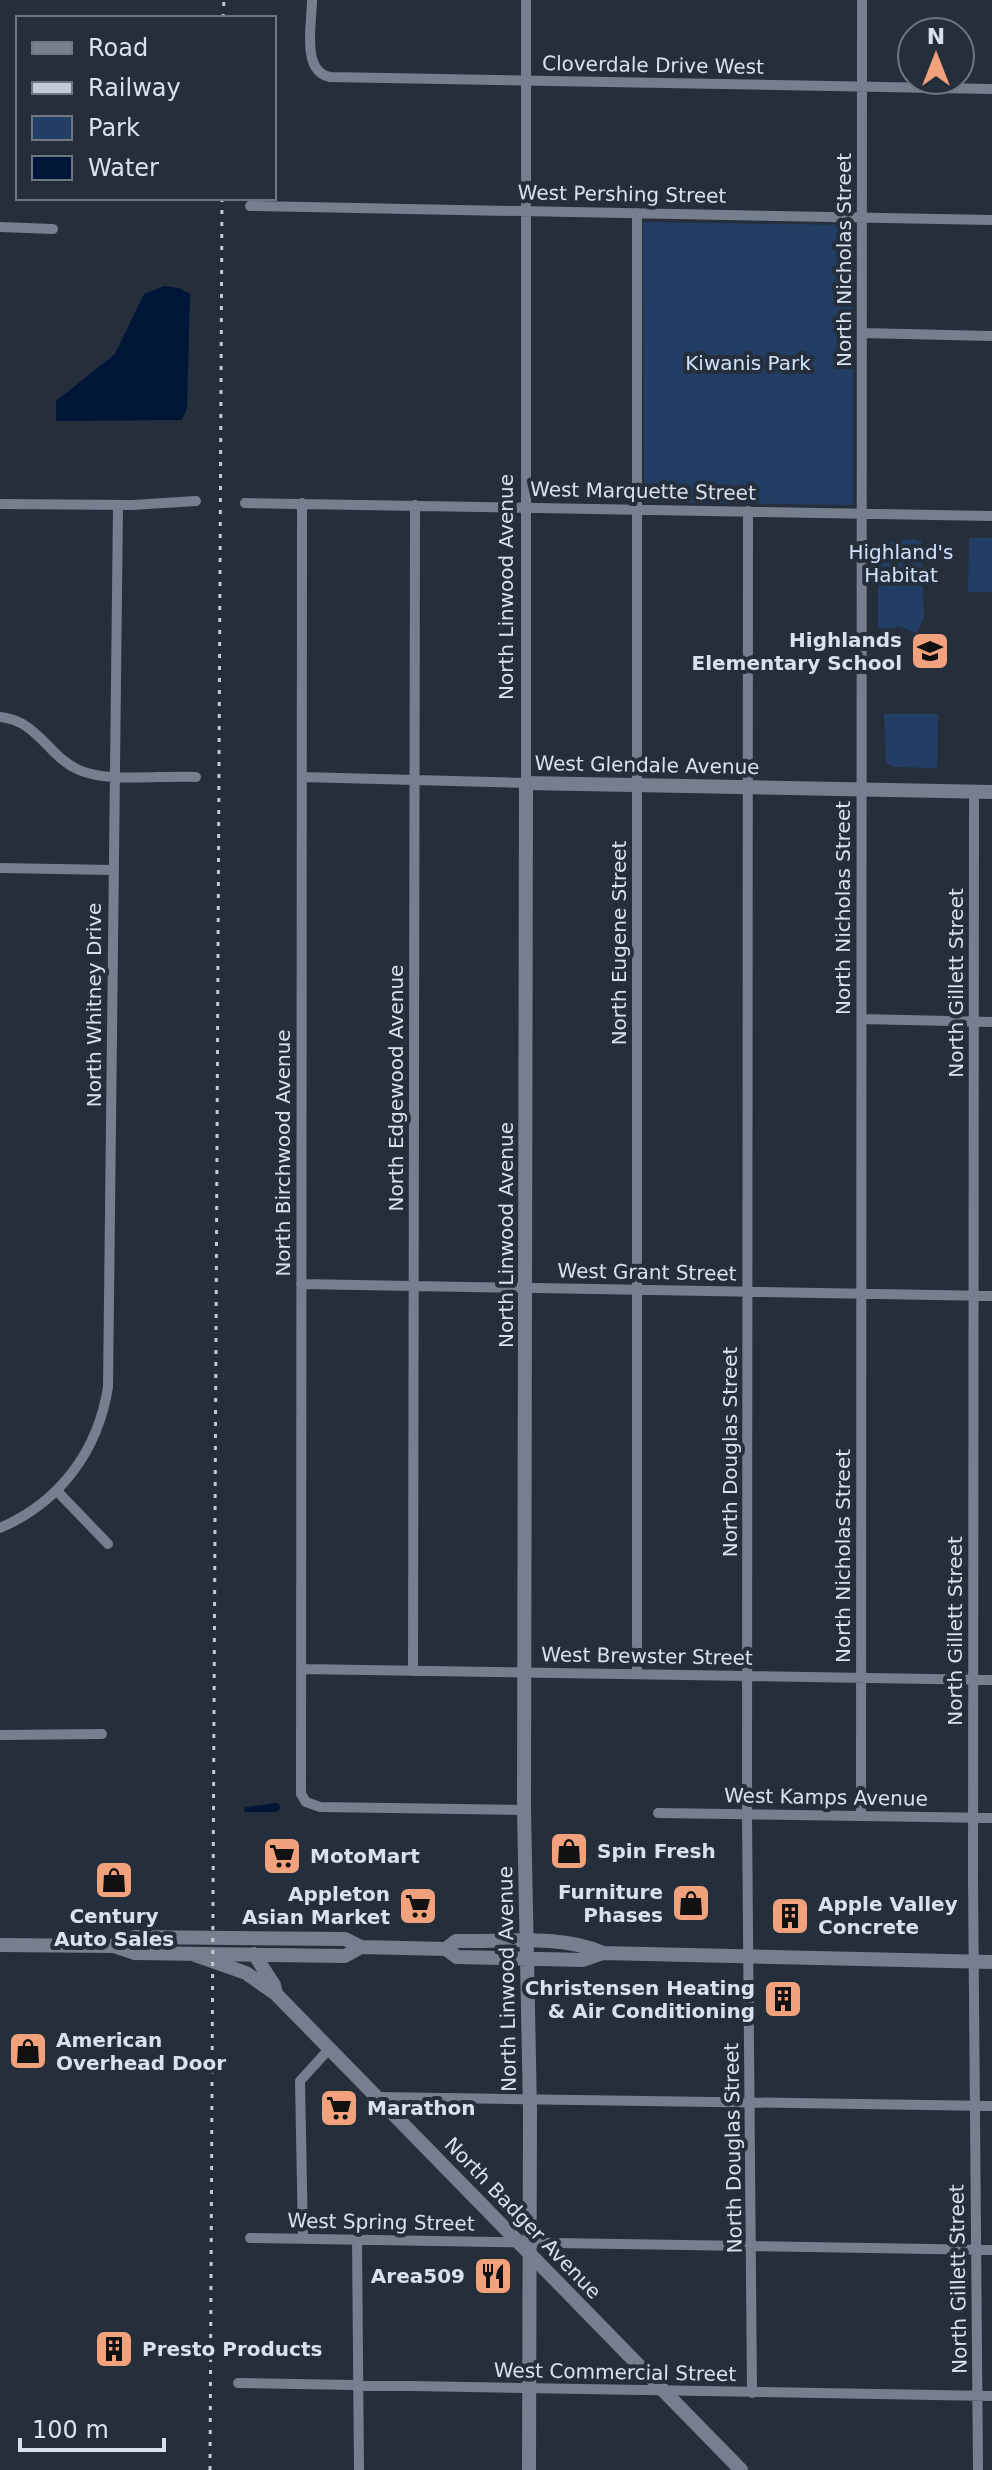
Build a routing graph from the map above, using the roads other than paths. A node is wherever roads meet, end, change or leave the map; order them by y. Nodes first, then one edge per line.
1 (312, 0) edge
2 (526, 0) edge
3 (862, 0) edge
4 (526, 80) junction
5 (862, 87) junction
6 (992, 89) edge
7 (250, 206) dead end
8 (526, 210) junction
9 (637, 213) junction
10 (862, 217) junction
11 (992, 220) edge
12 (0, 227) edge
13 (53, 229) dead end
14 (862, 333) junction
15 (992, 336) edge
16 (196, 501) dead end
17 (245, 503) dead end
18 (302, 503) junction
19 (0, 504) edge
20 (118, 505) junction
21 (415, 505) junction
22 (525, 506) junction
23 (637, 509) junction
24 (748, 511) junction
25 (862, 513) junction
26 (992, 516) edge
27 (0, 717) edge
28 (115, 775) junction
29 (196, 777) dead end
30 (302, 777) junction
31 (415, 780) junction
32 (526, 783) junction
33 (637, 785) junction
34 (748, 787) junction
35 (861, 789) junction
36 (974, 792) junction
37 (992, 792) edge
38 (0, 868) edge
39 (113, 870) junction
40 (862, 1019) junction
41 (975, 1022) junction
42 (992, 1022) edge
43 (301, 1284) junction
44 (414, 1286) junction
45 (526, 1288) junction
46 (637, 1290) junction
47 (749, 1292) junction
48 (862, 1294) junction
49 (974, 1296) junction
50 (992, 1296) edge
51 (57, 1491) junction
52 (0, 1528) edge
53 (108, 1544) dead end
54 (301, 1669) junction
55 (413, 1671) junction
56 (525, 1672) junction
57 (637, 1674) junction
58 (748, 1675) junction
59 (860, 1678) junction
60 (973, 1680) junction
61 (992, 1680) edge
62 (102, 1734) dead end
63 (0, 1735) edge
64 (524, 1810) junction
65 (658, 1813) dead end
66 (747, 1814) junction
67 (861, 1816) junction
68 (973, 1818) junction
69 (992, 1818) edge
70 (251, 1938) junction
71 (324, 1938) junction
72 (525, 1942) junction
73 (0, 1945) edge
74 (114, 1946) junction
75 (361, 1947) junction
76 (446, 1949) junction
77 (603, 1953) junction
78 (192, 1954) junction
79 (254, 1954) junction
80 (292, 1955) junction
81 (749, 1957) junction
82 (526, 1959) junction
83 (974, 1961) junction
84 (992, 1962) edge
85 (251, 1977) junction
86 (276, 1994) junction
87 (330, 2048) junction
88 (379, 2097) junction
89 (530, 2098) junction
90 (750, 2102) junction
91 (975, 2106) junction
92 (992, 2106) edge
93 (250, 2238) dead end
94 (303, 2239) junction
95 (357, 2240) junction
96 (525, 2246) junction
97 (752, 2246) junction
98 (976, 2250) junction
99 (992, 2250) edge
100 (238, 2383) dead end
101 (357, 2385) junction
102 (529, 2388) junction
103 (662, 2390) junction
104 (752, 2393) junction
105 (977, 2396) junction
106 (992, 2396) edge
107 (359, 2470) edge
108 (529, 2470) edge
109 (741, 2470) edge
110 (978, 2470) edge

1 - 4 street, Cloverdale Drive West
2 - 4 street, North Linwood Avenue
3 - 5 street, North Nicholas Street
4 - 5 street, Cloverdale Drive West
4 - 8 street, North Linwood Avenue
5 - 6 street, Cloverdale Drive West
5 - 10 street, North Nicholas Street
7 - 8 street, West Pershing Street
8 - 9 street, West Pershing Street
8 - 22 street, North Linwood Avenue
9 - 10 street, West Pershing Street
9 - 23 street, North Eugene Street
10 - 11 street, West Pershing Street
10 - 14 street, North Nicholas Street
12 - 13 street
14 - 15 street
14 - 25 street, North Nicholas Street
16 - 20 street
17 - 18 street, West Marquette Street
18 - 21 street, West Marquette Street
18 - 30 street, North Birchwood Avenue
19 - 20 street
20 - 28 street, North Whitney Drive
21 - 22 street, West Marquette Street
21 - 31 street, North Edgewood Avenue
22 - 23 street, West Marquette Street
22 - 32 street, North Linwood Avenue
23 - 24 street, West Marquette Street
23 - 33 street, North Eugene Street
24 - 25 street, West Marquette Street
24 - 34 street, North Douglas Street
25 - 26 street, West Marquette Street
25 - 35 street, North Nicholas Street
27 - 28 street
28 - 29 street
28 - 39 street, North Whitney Drive
30 - 31 street, West Glendale Avenue
30 - 43 street, North Birchwood Avenue
31 - 32 street, West Glendale Avenue
31 - 44 street, North Edgewood Avenue
32 - 33 main road, West Glendale Avenue
32 - 45 main road, North Linwood Avenue
33 - 34 main road, West Glendale Avenue
33 - 46 street, North Eugene Street
34 - 35 main road, West Glendale Avenue
34 - 47 street, North Douglas Street
35 - 36 main road, West Glendale Avenue
35 - 40 street, North Nicholas Street
36 - 37 main road, West Glendale Avenue
36 - 41 street, North Gillett Street
38 - 39 street
39 - 51 street, North Whitney Drive
40 - 41 street
40 - 48 street, North Nicholas Street
41 - 42 street
41 - 49 street, North Gillett Street
43 - 44 street, West Grant Street
43 - 54 street, North Birchwood Avenue
44 - 45 street, West Grant Street
44 - 55 street, North Edgewood Avenue
45 - 46 street, West Grant Street
45 - 56 main road, North Linwood Avenue
46 - 47 street, West Grant Street
46 - 57 street, North Eugene Street
47 - 48 street, West Grant Street
47 - 58 street, North Douglas Street
48 - 49 street, West Grant Street
48 - 59 street, North Nicholas Street
49 - 50 street, West Grant Street
49 - 60 street, North Gillett Street
51 - 52 street, North Whitney Drive
51 - 53 street
54 - 55 street, West Brewster Street
54 - 64 street, North Birchwood Avenue
55 - 56 street, West Brewster Street
56 - 57 street, West Brewster Street
56 - 64 main road, North Linwood Avenue
57 - 58 street, West Brewster Street
58 - 59 street, West Brewster Street
58 - 66 street, North Douglas Street
59 - 60 street, West Brewster Street
59 - 67 street, North Nicholas Street
60 - 61 street, West Brewster Street
60 - 68 street, North Gillett Street
62 - 63 street
64 - 72 main road, North Linwood Avenue
65 - 66 street, West Kamps Avenue
66 - 67 street, West Kamps Avenue
66 - 81 street, North Douglas Street
67 - 68 street, West Kamps Avenue
68 - 69 street, West Kamps Avenue
68 - 83 street, North Gillett Street
70 - 71 main road
70 - 74 main road
70 - 79 main road, North Badger Avenue
71 - 75 main road
71 - 80 main road
72 - 76 main road
72 - 77 main road
72 - 82 main road, North Linwood Avenue
73 - 74 main road
74 - 78 main road
75 - 76 main road
75 - 80 main road
76 - 82 main road
77 - 81 main road
77 - 82 main road
78 - 79 main road
78 - 85 main road
79 - 80 main road
79 - 85 main road, North Badger Avenue
79 - 86 main road, North Badger Avenue
81 - 83 main road
81 - 90 street, North Douglas Street
82 - 89 main road, North Linwood Avenue
83 - 84 main road
83 - 91 street, North Gillett Street
85 - 86 main road, North Badger Avenue
86 - 87 main road, North Badger Avenue
87 - 88 main road, North Badger Avenue
87 - 94 street
88 - 89 street
88 - 96 main road, North Badger Avenue
89 - 90 street
89 - 96 main road, North Linwood Avenue
90 - 91 street
90 - 97 street, North Douglas Street
91 - 92 street
91 - 98 street, North Gillett Street
93 - 94 street, West Spring Street
94 - 95 street, West Spring Street
95 - 96 street, West Spring Street
95 - 101 street
96 - 97 street, West Spring Street
96 - 102 main road, North Linwood Avenue
96 - 103 main road, North Badger Avenue
97 - 98 street, West Spring Street
97 - 104 street, North Douglas Street
98 - 99 street, West Spring Street
98 - 105 street, North Gillett Street
100 - 101 street, West Commercial Street
101 - 102 street, West Commercial Street
101 - 107 street
102 - 103 street, West Commercial Street
102 - 108 main road, North Linwood Avenue
103 - 104 street, West Commercial Street
103 - 109 main road, North Badger Avenue
104 - 105 street, West Commercial Street
105 - 106 street, West Commercial Street
105 - 110 street, North Gillett Street

